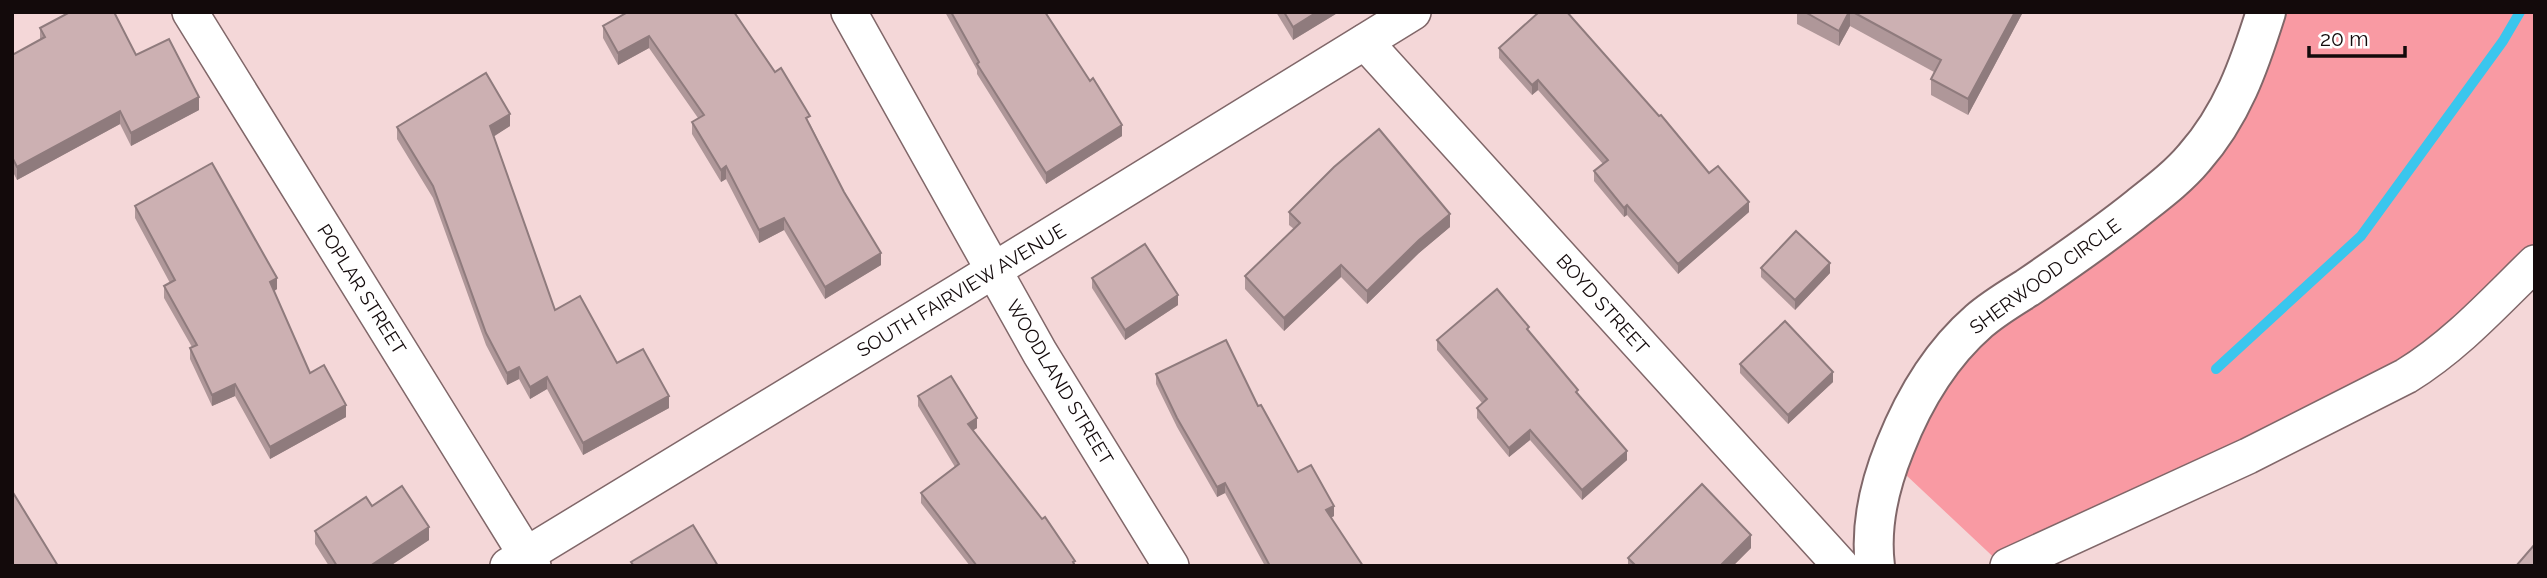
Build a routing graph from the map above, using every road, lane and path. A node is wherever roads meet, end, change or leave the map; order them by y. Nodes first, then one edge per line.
1 (190, 12) edge
2 (849, 12) edge
3 (1413, 12) edge
4 (2266, 12) edge
5 (1365, 42) junction
6 (2535, 262) edge
7 (994, 270) junction
8 (522, 562) edge
9 (1171, 566) edge
10 (1841, 566) edge
11 (1875, 566) edge
12 (2008, 566) edge

1 - 8 street, POPLAR STREET
2 - 7 street, WOODLAND STREET
3 - 5 street, SOUTH FAIRVIEW AVENUE
4 - 11 street, SHERWOOD CIRCLE
5 - 7 street, SOUTH FAIRVIEW AVENUE
5 - 10 street, BOYD STREET
6 - 12 street
7 - 8 street, SOUTH FAIRVIEW AVENUE
7 - 9 street, WOODLAND STREET

